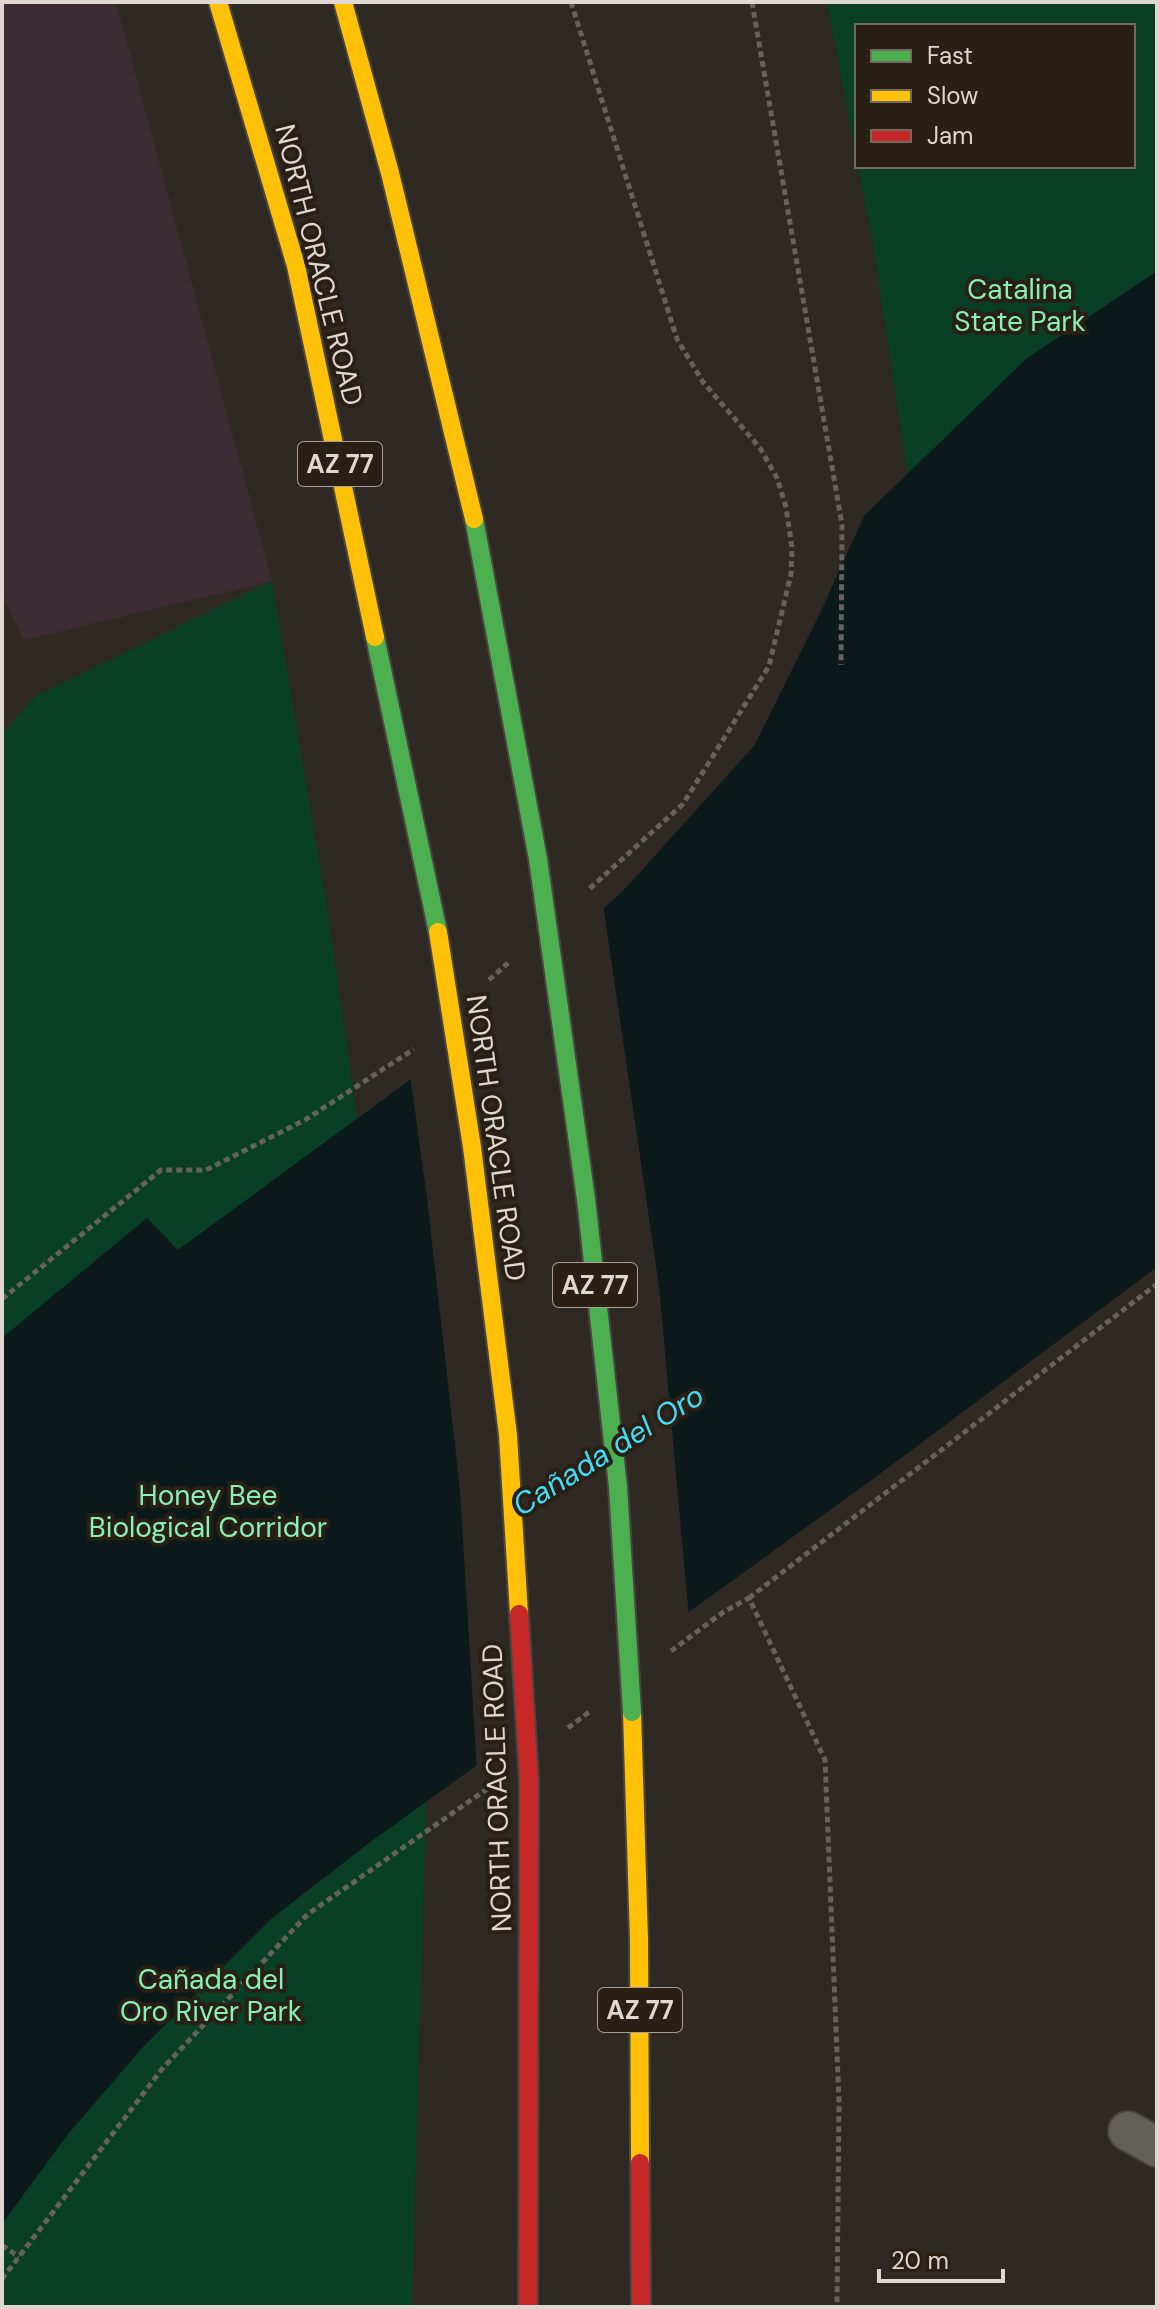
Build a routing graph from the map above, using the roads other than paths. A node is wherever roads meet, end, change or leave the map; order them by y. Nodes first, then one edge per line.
1 (218, 2) edge
2 (343, 2) edge
3 (528, 2307) edge
4 (641, 2307) edge

1 - 3 highway, NORTH ORACLE ROAD / AZ 77, bridge
2 - 4 highway, AZ 77, bridge

